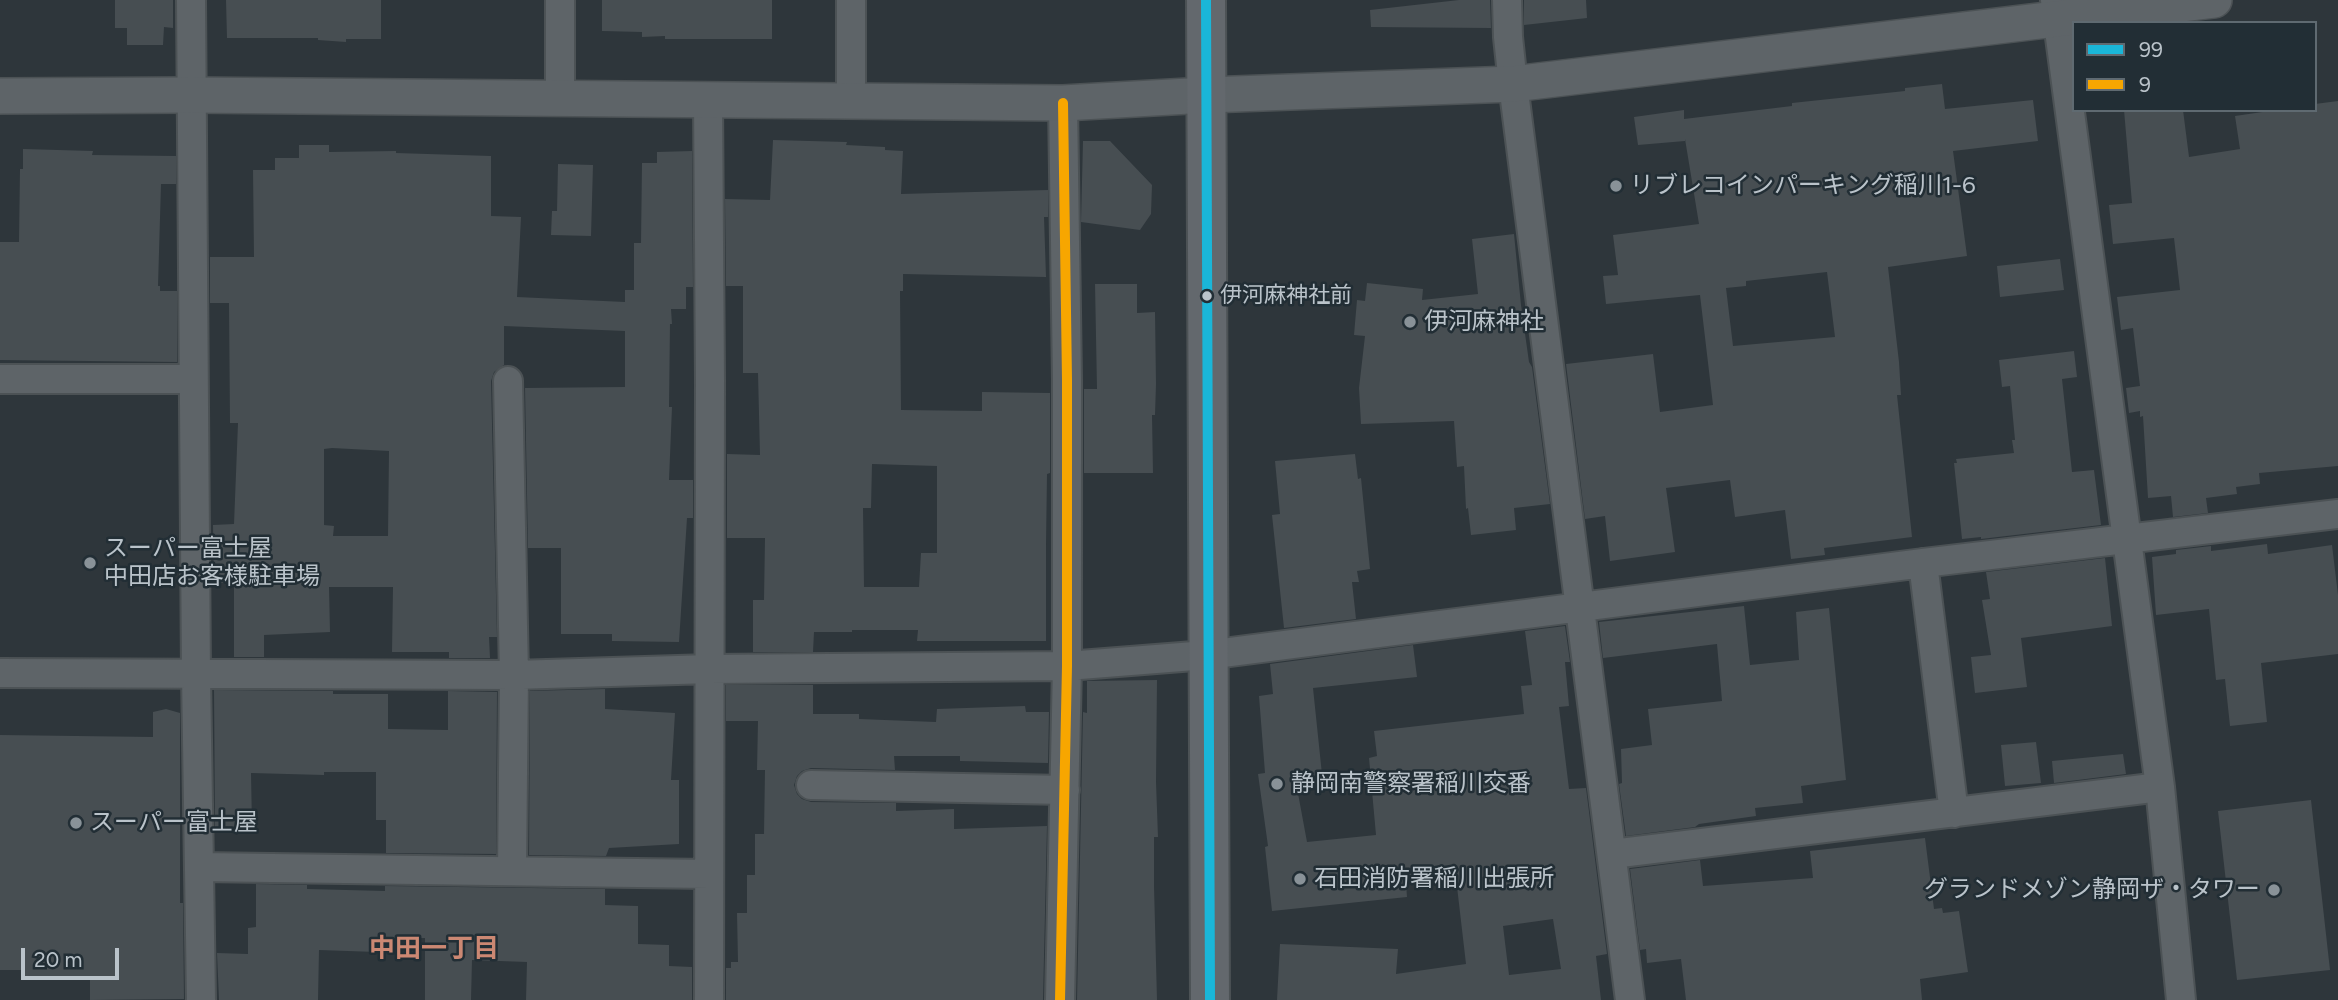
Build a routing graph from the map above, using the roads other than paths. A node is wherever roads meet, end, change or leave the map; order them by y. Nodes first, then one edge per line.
1 (191, 0) edge
2 (560, 0) edge
3 (851, 0) edge
4 (1206, 0) edge
5 (1507, 0) edge
6 (2214, 0) edge
7 (2056, 9) edge
8 (1513, 84) junction
9 (191, 95) junction
10 (1207, 95) junction
11 (0, 96) edge
12 (560, 97) junction
13 (708, 99) junction
14 (851, 101) junction
15 (1063, 103) junction
16 (0, 379) edge
17 (193, 379) junction
18 (508, 381) dead end
19 (2338, 514) edge
20 (2128, 539) junction
21 (1923, 564) junction
22 (1578, 608) junction
23 (1207, 655) junction
24 (1067, 666) junction
25 (710, 669) junction
26 (0, 673) edge
27 (196, 674) junction
28 (514, 676) junction
29 (811, 785) dead end
30 (2160, 787) junction
31 (1065, 790) junction
32 (1954, 813) junction
33 (1612, 854) junction
34 (199, 867) junction
35 (512, 870) junction
36 (709, 874) junction
37 (201, 1000) edge
38 (709, 1000) edge
39 (1060, 1000) edge
40 (1210, 1000) edge
41 (1630, 1000) edge
42 (2181, 1000) edge

1 - 9 street
2 - 12 street
3 - 14 street
4 - 10 main road
5 - 8 street
6 - 7 street
7 - 8 street
7 - 20 street
8 - 10 street
8 - 22 street
9 - 11 street
9 - 12 street
9 - 17 street
10 - 15 street
10 - 23 main road
12 - 13 street
13 - 14 street
13 - 25 street
14 - 15 street
15 - 24 street
16 - 17 street
17 - 27 street
18 - 28 street
19 - 20 street
20 - 21 street
20 - 30 street
21 - 22 street
21 - 32 street
22 - 23 street
22 - 33 street
23 - 24 street
23 - 40 main road
24 - 25 street
24 - 31 street
25 - 28 street
25 - 36 street
26 - 27 street
27 - 28 street
27 - 34 street
28 - 35 street
29 - 31 street
30 - 32 street
30 - 42 street
31 - 39 street
32 - 33 street
33 - 41 street
34 - 35 street
34 - 37 street
35 - 36 street
36 - 38 street

